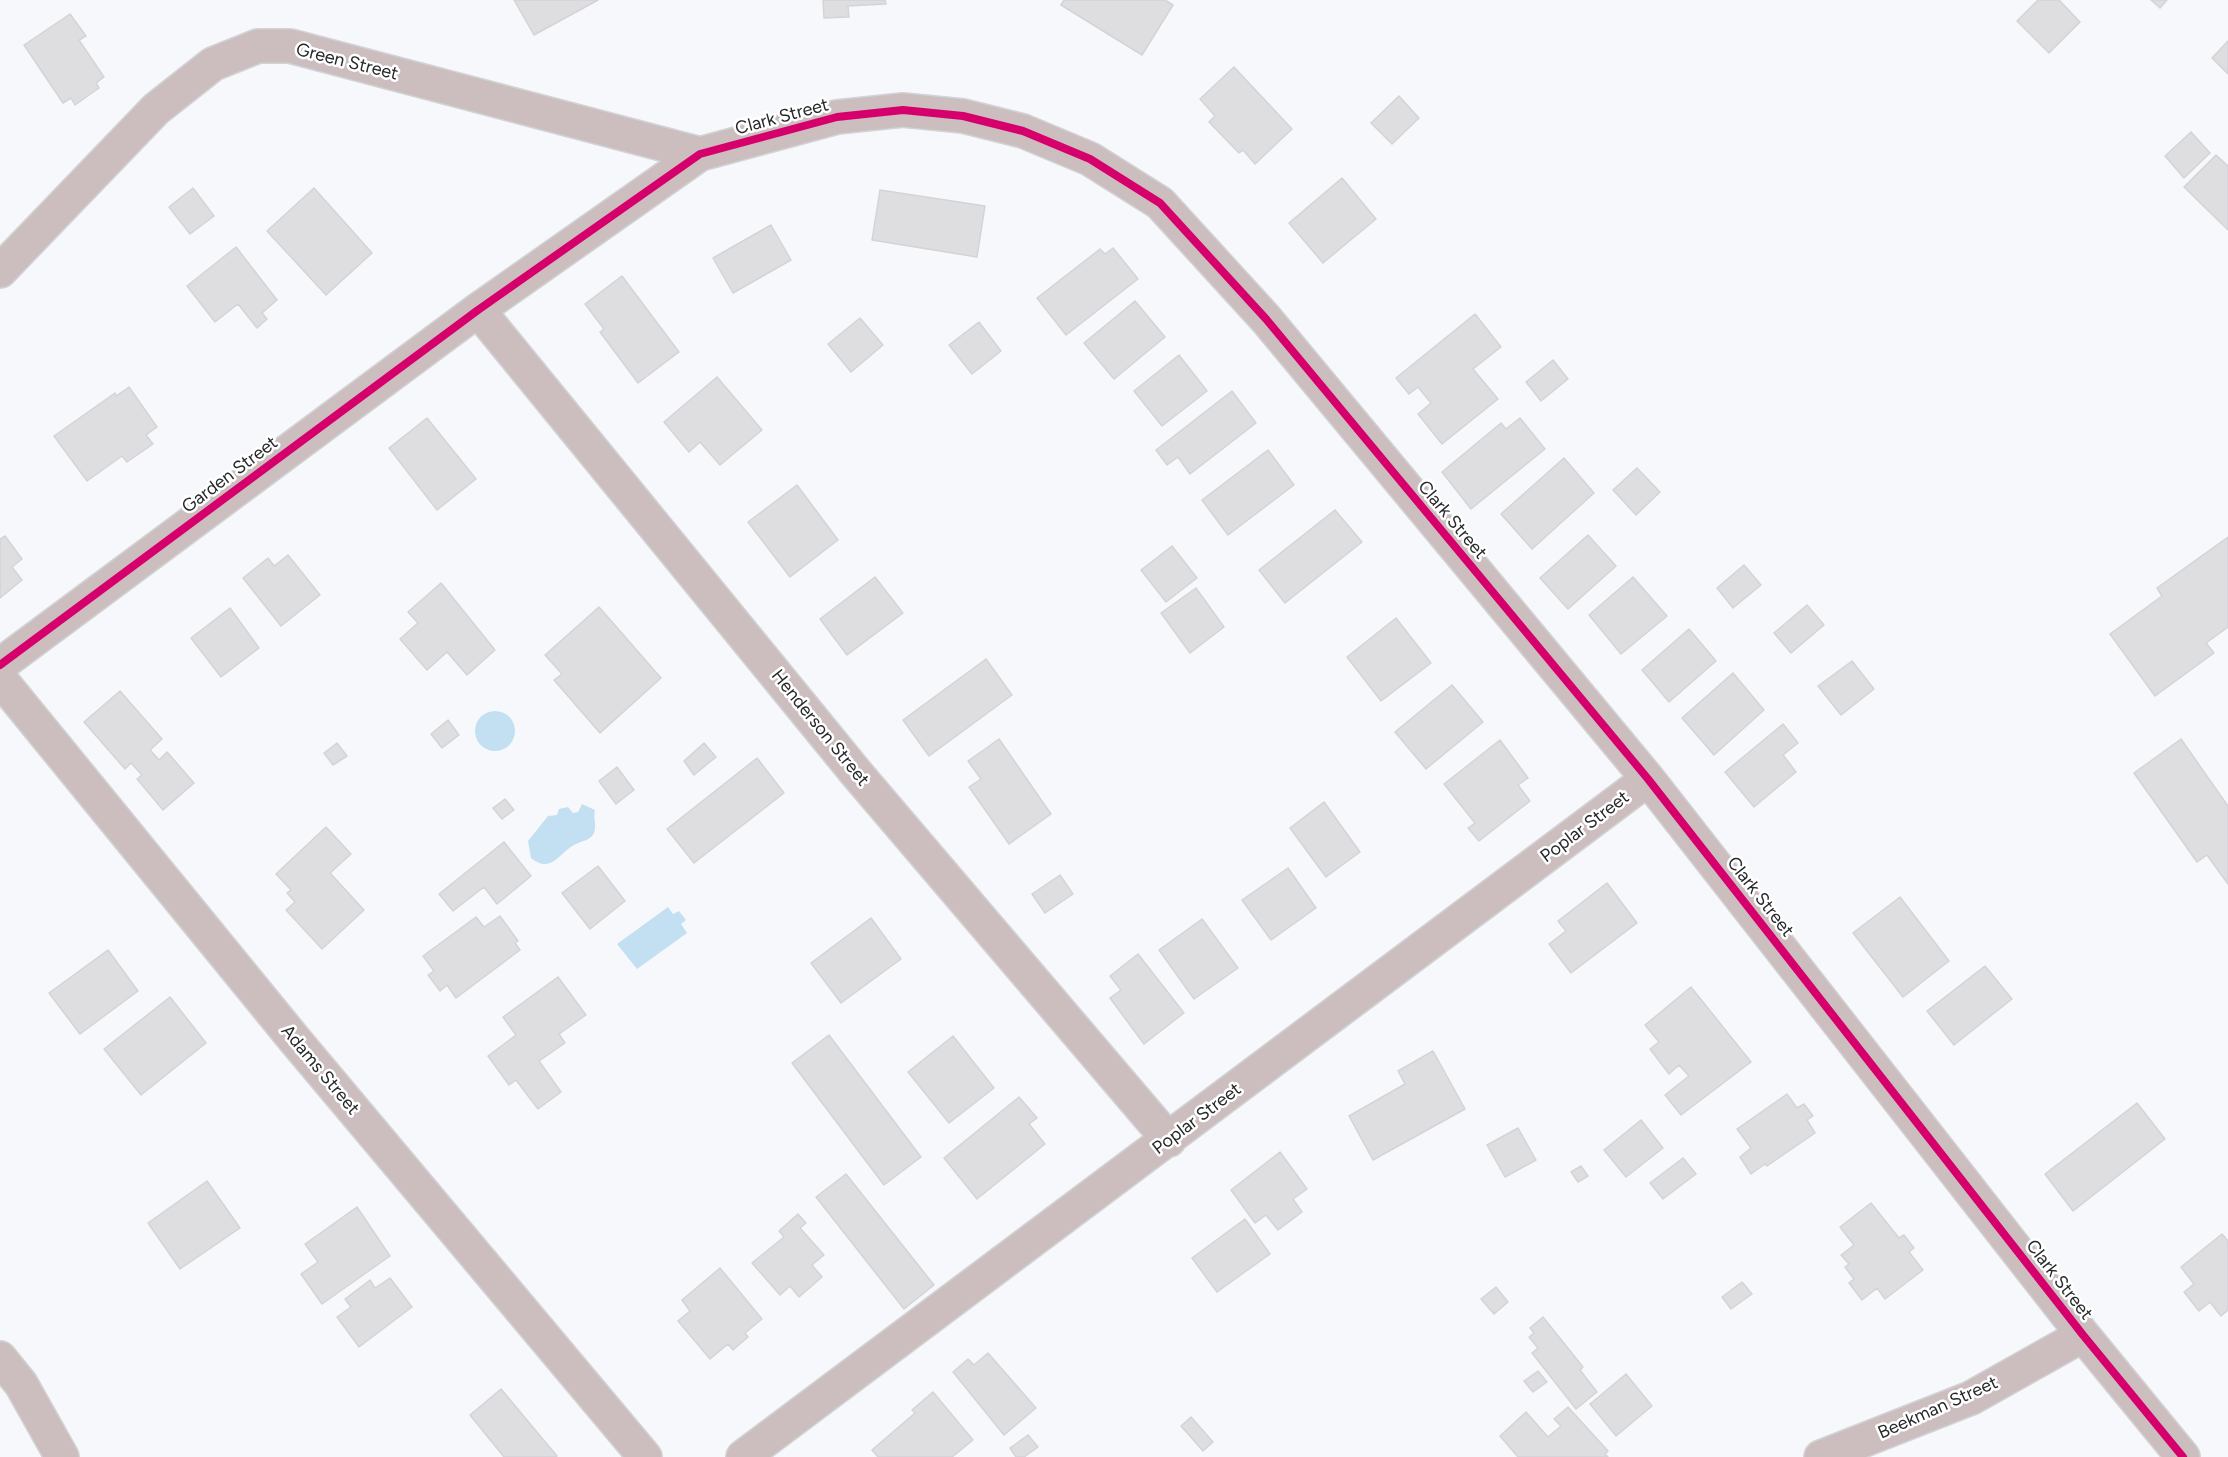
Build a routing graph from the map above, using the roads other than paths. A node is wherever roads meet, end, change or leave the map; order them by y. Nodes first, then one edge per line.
1 (700, 154) junction
2 (0, 271) edge
3 (478, 310) junction
4 (0, 665) edge
5 (0, 679) edge
6 (1648, 779) junction
7 (1169, 1140) junction
8 (2083, 1335) junction
9 (0, 1358) edge
10 (62, 1457) edge
11 (645, 1457) edge
12 (743, 1457) edge
13 (1821, 1457) edge
14 (2183, 1457) edge

1 - 2 street, Green Street
1 - 3 street, Clark Street
1 - 6 street, Clark Street
3 - 4 street, Garden Street
3 - 7 street, Henderson Street
5 - 11 street, Adams Street
6 - 7 street, Poplar Street
6 - 8 street, Clark Street
7 - 12 street, Poplar Street
8 - 13 street, Beekman Street
8 - 14 street, Clark Street
9 - 10 street

